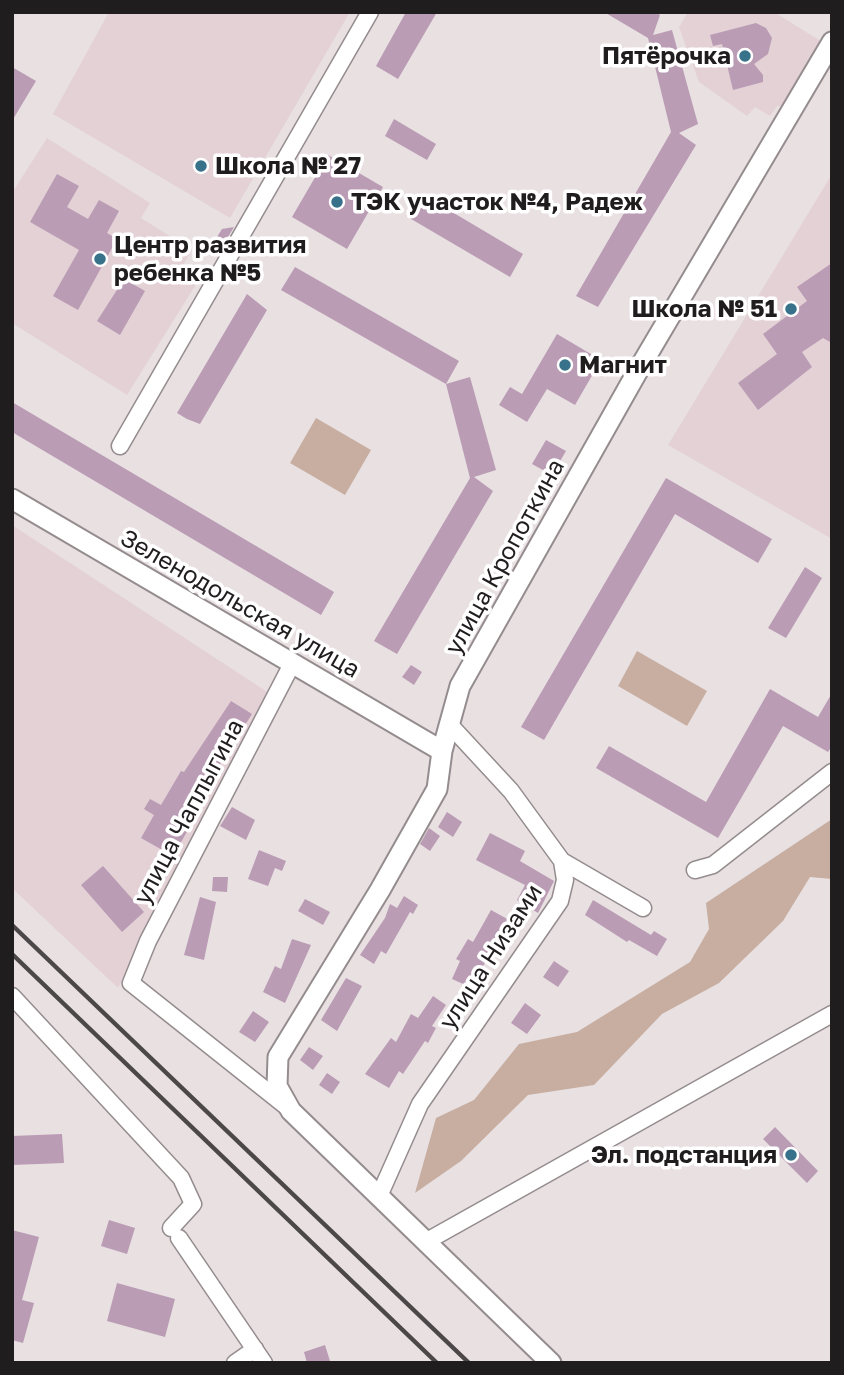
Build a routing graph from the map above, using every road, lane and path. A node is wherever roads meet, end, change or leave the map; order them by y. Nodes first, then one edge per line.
1 (370, 12) edge
2 (832, 42) edge
3 (120, 446) dead end
4 (12, 499) edge
5 (292, 664) junction
6 (449, 724) junction
7 (443, 751) junction
8 (832, 772) edge
9 (562, 862) junction
10 (695, 870) dead end
11 (643, 908) dead end
12 (12, 996) edge
13 (832, 1014) edge
14 (291, 1111) junction
15 (380, 1194) junction
16 (427, 1241) junction
17 (260, 1356) edge
18 (235, 1363) edge
19 (551, 1363) edge

1 - 3 street
2 - 6 street, улица Кропоткина
4 - 5 street, Зеленодольская улица
5 - 7 street, Зеленодольская улица
5 - 14 street, улица Чаплыгина
6 - 7 street, улица Кропоткина
6 - 9 street, улица Низами
7 - 14 street, улица Кропоткина
8 - 10 street
9 - 11 street
9 - 15 street, улица Низами
12 - 17 street
13 - 16 street
14 - 15 street
15 - 16 street
16 - 19 street
17 - 18 street

